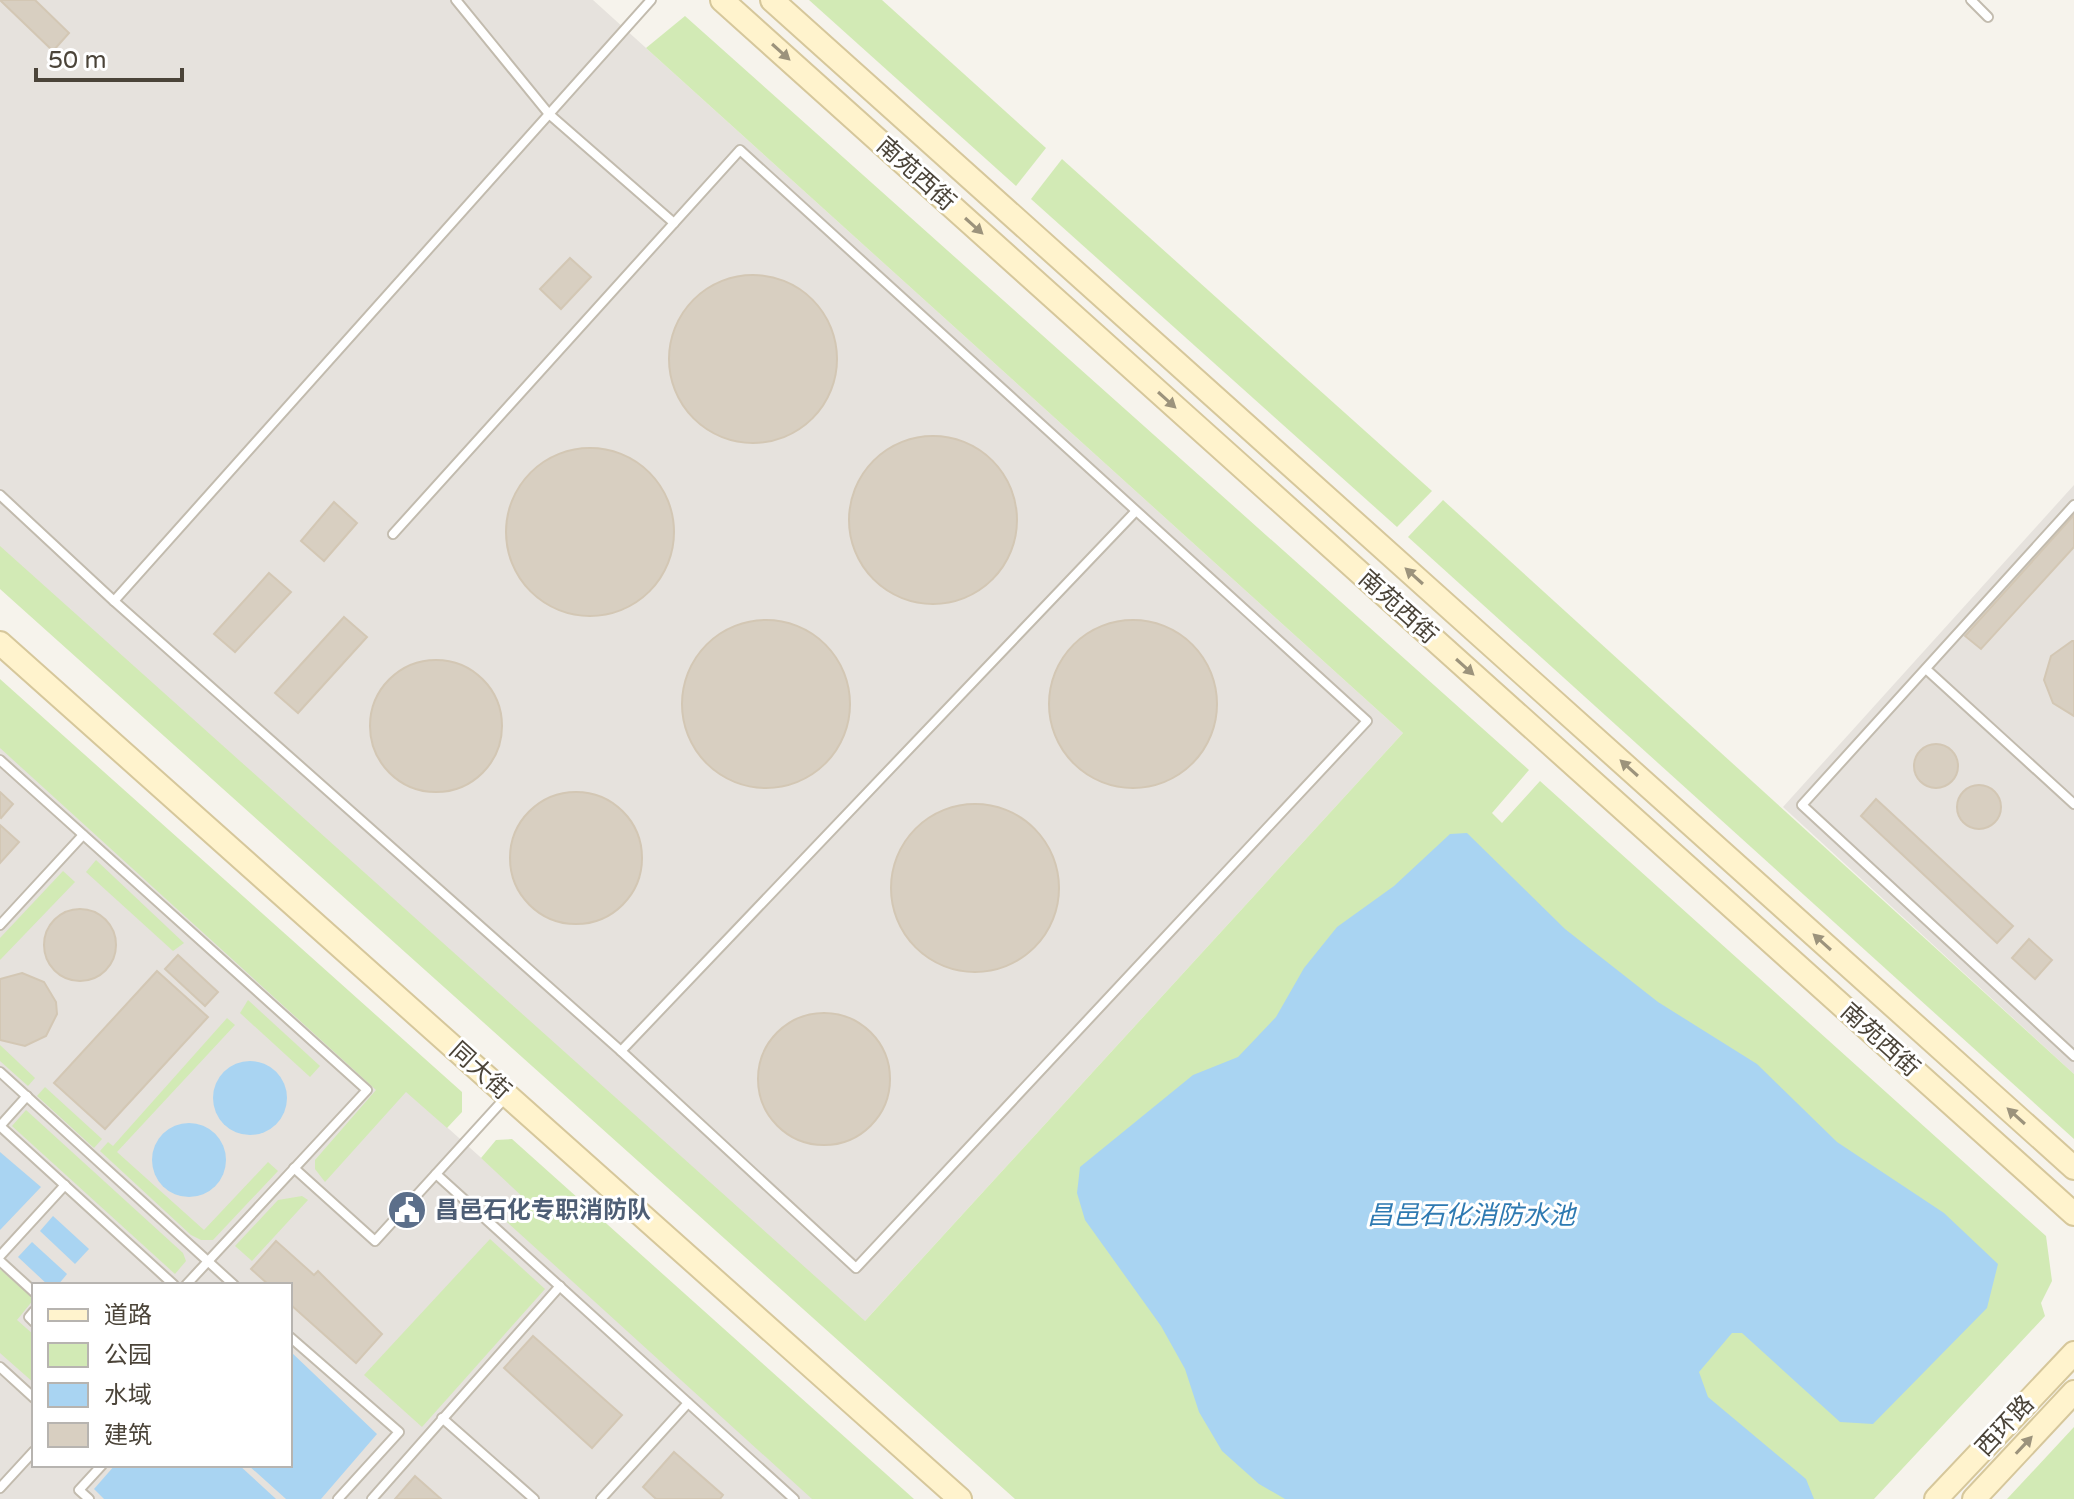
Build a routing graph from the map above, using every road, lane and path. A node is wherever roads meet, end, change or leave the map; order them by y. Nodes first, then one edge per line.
1 (456, 0) edge
2 (651, 0) edge
3 (722, 0) edge
4 (772, 0) edge
5 (1971, 0) edge
6 (1988, 17) dead end
7 (549, 114) junction
8 (674, 223) junction
9 (0, 495) edge
10 (2074, 505) edge
11 (1135, 512) junction
12 (393, 534) dead end
13 (114, 601) junction
14 (0, 643) edge
15 (1926, 669) junction
16 (0, 760) edge
17 (2074, 804) edge
18 (83, 835) junction
19 (0, 925) edge
20 (621, 1051) junction
21 (2074, 1056) edge
22 (0, 1072) edge
23 (507, 1095) junction
24 (27, 1096) junction
25 (0, 1126) edge
26 (294, 1168) junction
27 (2074, 1168) edge
28 (436, 1174) junction
29 (65, 1185) junction
30 (2074, 1214) edge
31 (0, 1259) edge
32 (208, 1260) junction
33 (172, 1283) edge
34 (188, 1283) edge
35 (232, 1283) edge
36 (560, 1286) junction
37 (32, 1290) edge
38 (292, 1339) edge
39 (2074, 1353) edge
40 (0, 1367) edge
41 (2074, 1392) edge
42 (32, 1396) edge
43 (688, 1403) junction
44 (442, 1418) junction
45 (32, 1453) edge
46 (100, 1467) edge
47 (0, 1488) edge
48 (89, 1499) edge
49 (338, 1499) edge
50 (372, 1499) edge
51 (534, 1499) edge
52 (601, 1499) edge
53 (794, 1499) edge
54 (960, 1499) edge
55 (1936, 1499) edge
56 (1974, 1499) edge

1 - 7 lane
2 - 7 lane
3 -> 30 main road, 南苑西街
27 -> 4 main road, 南苑西街
5 - 6 lane
7 - 8 lane
7 - 13 lane
8 - 11 lane
8 - 12 lane
9 - 13 lane
10 - 15 lane
11 - 20 lane
11 - 20 lane
13 - 20 lane
14 - 23 main road, 同大街
15 - 17 lane
15 - 21 lane
16 - 18 lane
18 - 19 lane
18 - 26 lane
22 - 24 lane
23 - 28 lane
23 - 54 main road, 同大街
24 - 25 lane
24 - 32 lane
25 - 29 lane
26 - 28 lane
26 - 32 lane
28 - 36 lane
29 - 31 lane
29 - 33 lane
31 - 37 lane
32 - 34 lane
32 - 35 lane
36 - 43 lane
36 - 44 lane
38 - 49 lane
39 - 55 main road, 西环路
40 - 42 lane
56 -> 41 main road, 西环路
43 - 52 lane
43 - 53 lane
44 - 50 lane
44 - 51 lane
45 - 47 lane
46 - 48 lane

